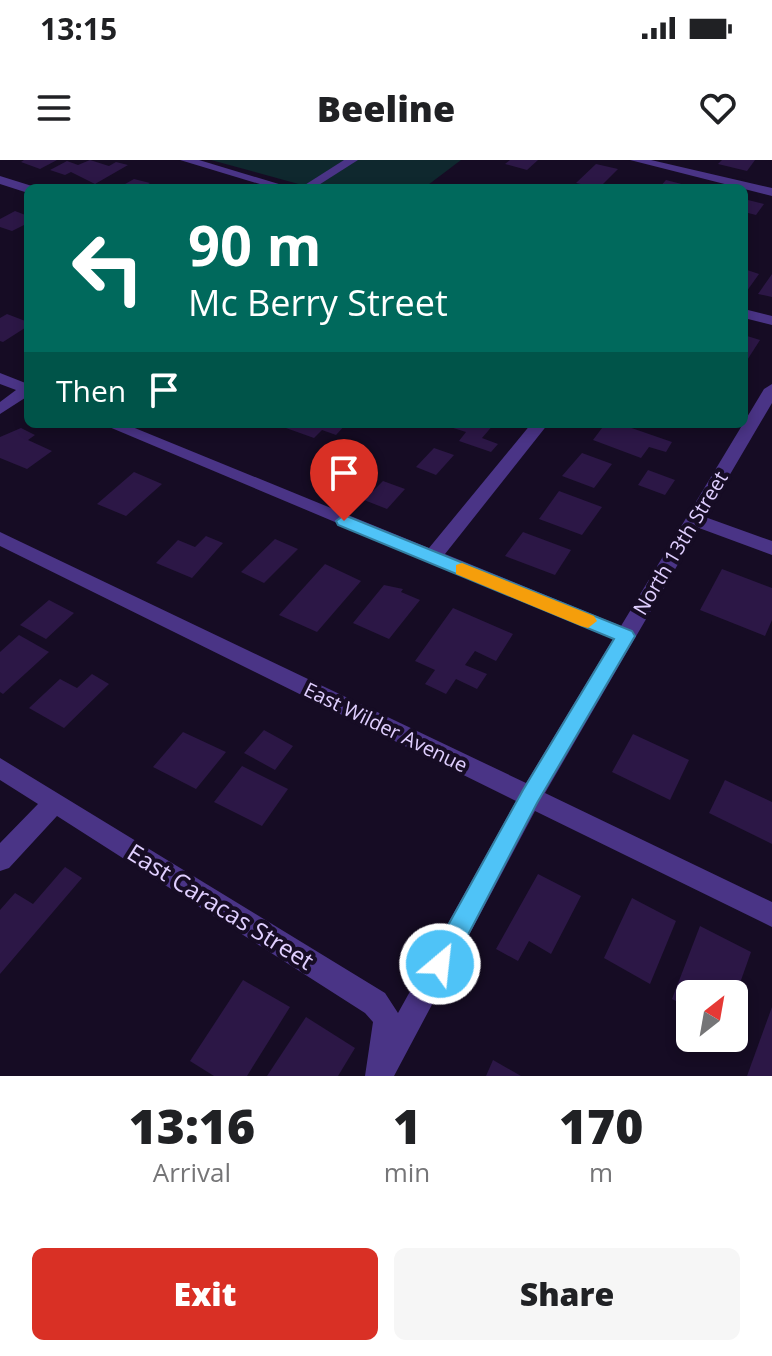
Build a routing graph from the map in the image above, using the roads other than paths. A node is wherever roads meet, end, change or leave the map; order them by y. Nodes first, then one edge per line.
1 (186, 160) edge
2 (352, 160) edge
3 (636, 160) edge
4 (0, 180) edge
5 (272, 184) edge
6 (313, 184) edge
7 (738, 184) edge
8 (748, 186) edge
9 (24, 188) edge
10 (772, 192) edge
11 (748, 314) edge
12 (772, 321) edge
13 (0, 378) edge
14 (24, 388) edge
15 (772, 389) edge
16 (24, 393) edge
17 (0, 409) edge
18 (120, 428) edge
19 (537, 428) edge
20 (694, 520) junction
21 (0, 538) edge
22 (772, 548) edge
23 (432, 557) junction
24 (625, 636) junction
25 (0, 768) edge
26 (530, 797) junction
27 (56, 802) junction
28 (0, 860) edge
29 (772, 915) edge
30 (378, 1076) edge

1 - 5 street
2 - 6 street
3 - 7 street
4 - 9 street
8 - 10 street
11 - 12 street
13 - 14 street
15 - 20 street, North 13th Street
16 - 17 street
18 - 23 street
19 - 23 street
20 - 22 street
20 - 24 street, North 13th Street
21 - 26 street, East Wilder Avenue
23 - 24 street
24 - 26 street, North 13th Street
25 - 27 street, East Caracas Street
26 - 29 street, East Wilder Avenue
26 - 30 street, North 13th Street
27 - 28 street
27 - 30 street, East Caracas Street

